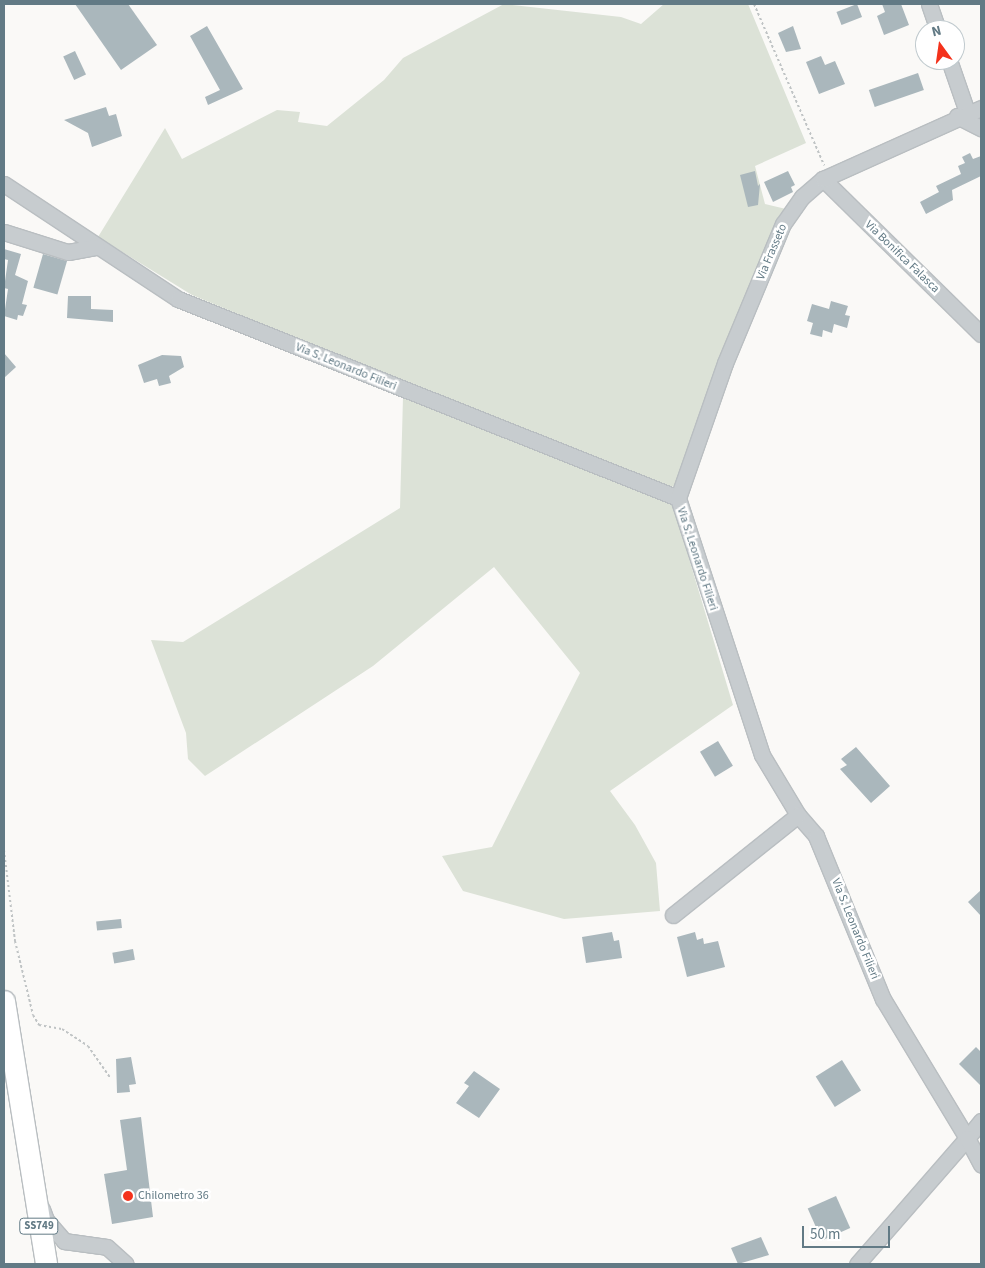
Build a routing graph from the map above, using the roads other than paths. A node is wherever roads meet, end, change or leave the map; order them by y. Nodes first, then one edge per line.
1 (929, 4) edge
2 (935, 20) edge
3 (953, 70) edge
4 (969, 112) edge
5 (981, 128) edge
6 (826, 178) junction
7 (4, 184) edge
8 (4, 232) edge
9 (97, 247) junction
10 (981, 334) edge
11 (678, 498) junction
12 (798, 815) junction
13 (673, 915) dead end
14 (4, 1001) edge
15 (981, 1121) edge
16 (967, 1138) junction
17 (981, 1164) edge
18 (33, 1187) junction
19 (46, 1264) edge
20 (126, 1264) edge
21 (857, 1264) edge

1 - 2 street
3 - 4 street
4 - 5 street
4 - 6 street, Via Frasseto
6 - 10 street, Via Bonifica Falasca
6 - 11 street, Via Frasseto
7 - 9 street, Via S. Leonardo Filieri
8 - 9 street
9 - 11 street, Via S. Leonardo Filieri
11 - 12 street, Via S. Leonardo Filieri
12 - 13 street
12 - 16 street, Via S. Leonardo Filieri
14 - 18 highway, SS749
15 - 16 street
16 - 17 street, Via S. Leonardo Filieri
16 - 21 street
18 - 19 highway, SS749
18 - 20 street

